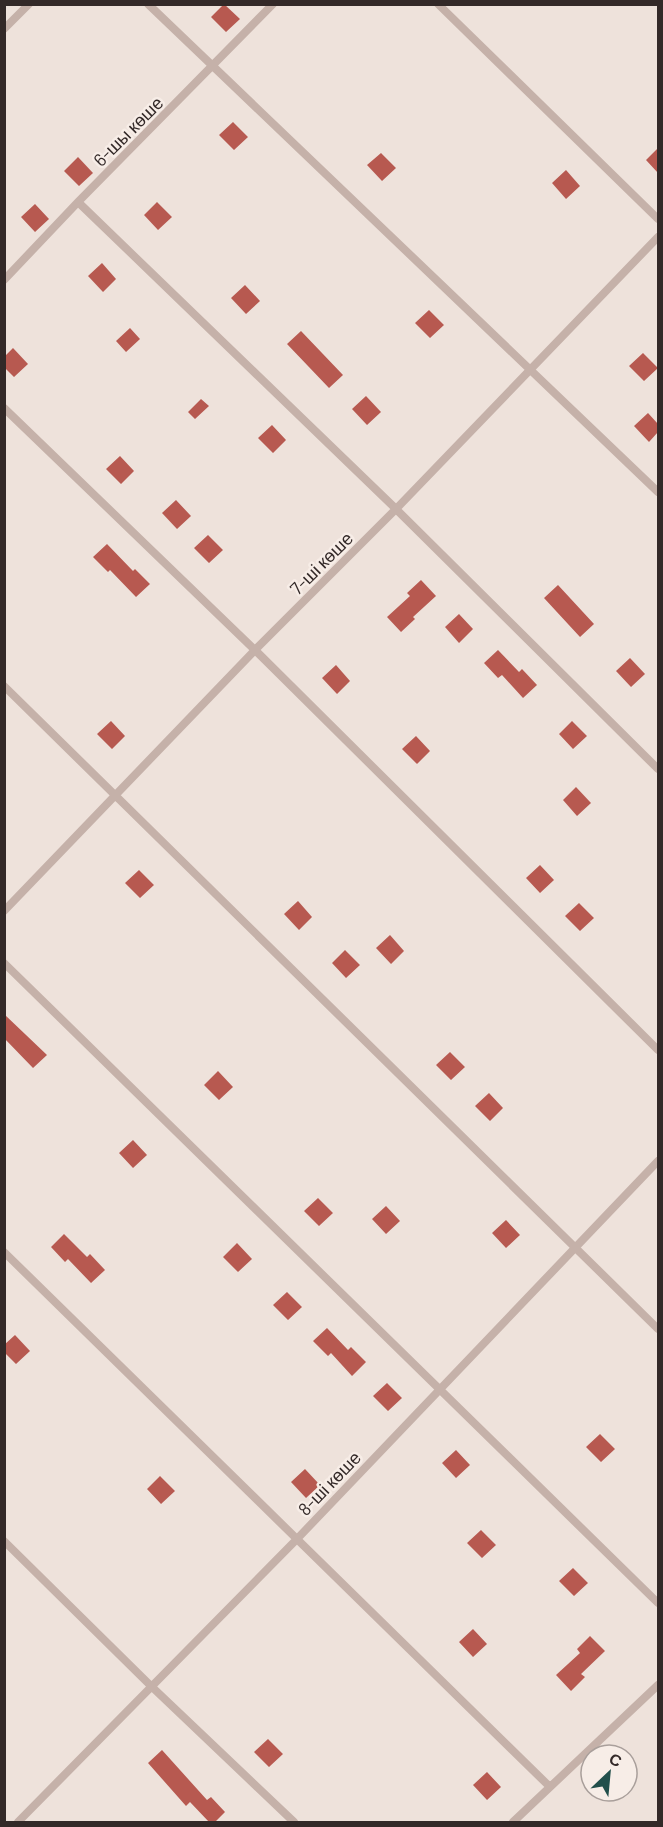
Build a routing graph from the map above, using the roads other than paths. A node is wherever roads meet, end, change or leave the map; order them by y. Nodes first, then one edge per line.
1 (29, 4) edge
2 (148, 4) edge
3 (273, 4) edge
4 (438, 4) edge
5 (4, 30) edge
6 (213, 67) junction
7 (78, 202) junction
8 (658, 219) edge
9 (658, 237) edge
10 (4, 280) edge
11 (532, 369) junction
12 (4, 408) edge
13 (658, 492) edge
14 (396, 509) junction
15 (255, 650) junction
16 (4, 686) edge
17 (658, 769) edge
18 (116, 797) junction
19 (4, 911) edge
20 (4, 963) edge
21 (658, 1050) edge
22 (658, 1161) edge
23 (574, 1248) junction
24 (4, 1252) edge
25 (658, 1329) edge
26 (439, 1390) junction
27 (297, 1539) junction
28 (4, 1540) edge
29 (658, 1603) edge
30 (658, 1685) edge
31 (151, 1686) junction
32 (550, 1787) junction
33 (18, 1822) edge
34 (294, 1822) edge
35 (513, 1822) edge

1 - 5 lane
2 - 6 lane
3 - 6 lane, 6-шы көше
4 - 8 lane
6 - 7 lane, 6-шы көше
6 - 11 lane
7 - 10 lane, 6-шы көше
7 - 14 lane
9 - 11 lane, 7-ші көше
11 - 13 lane
11 - 14 lane, 7-ші көше
12 - 15 lane
14 - 15 lane, 7-ші көше
14 - 17 lane
15 - 18 lane, 7-ші көше
15 - 21 lane
16 - 18 lane
18 - 19 lane, 7-ші көше
18 - 23 lane
20 - 26 lane
22 - 23 lane, 8-ші көше
23 - 25 lane
23 - 26 lane, 8-ші көше
24 - 27 lane
26 - 27 lane, 8-ші көше
26 - 29 lane
27 - 31 lane, 8-ші көше
27 - 32 lane
28 - 31 lane
30 - 32 lane
31 - 33 lane, 8-ші көше
31 - 34 lane
32 - 35 lane

